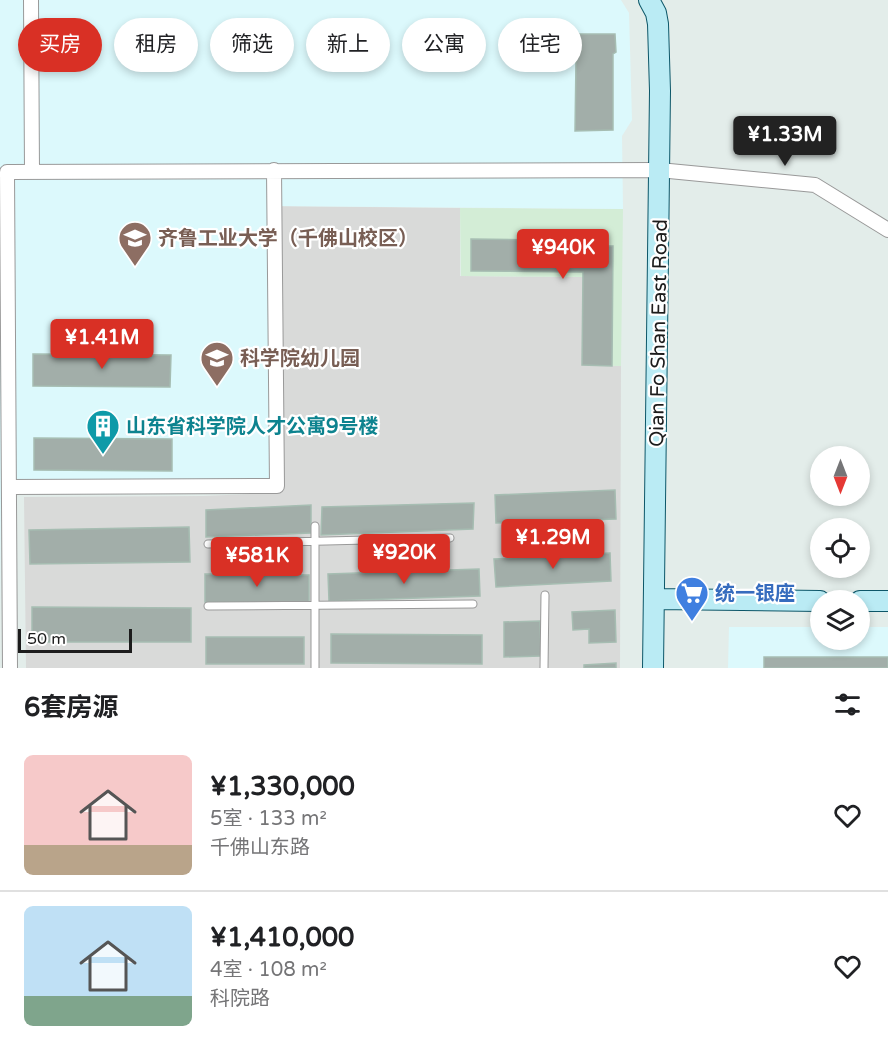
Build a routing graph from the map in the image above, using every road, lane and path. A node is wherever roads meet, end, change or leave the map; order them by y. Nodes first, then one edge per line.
1 (32, 0) edge
2 (654, 4) edge
3 (274, 170) junction
4 (659, 170) junction
5 (32, 171) junction
6 (888, 230) edge
7 (10, 487) junction
8 (315, 526) dead end
9 (450, 538) dead end
10 (315, 542) junction
11 (208, 544) dead end
12 (545, 595) dead end
13 (655, 599) junction
14 (810, 601) edge
15 (870, 601) edge
16 (888, 601) edge
17 (473, 604) dead end
18 (315, 605) junction
19 (208, 606) dead end
20 (10, 668) edge
21 (315, 668) edge
22 (544, 668) edge
23 (653, 668) edge

1 - 5 street
2 - 4 main road, Qian Fo Shan East Road
3 - 4 street
3 - 5 street
3 - 7 street
4 - 6 street
4 - 13 main road, Qian Fo Shan East Road
5 - 7 street
7 - 20 street
8 - 10 lane
9 - 10 lane
10 - 11 lane
10 - 18 lane
12 - 22 lane
13 - 14 main road
13 - 23 main road, Qian Fo Shan East Road
15 - 16 main road
17 - 18 lane
18 - 19 lane
18 - 21 lane

